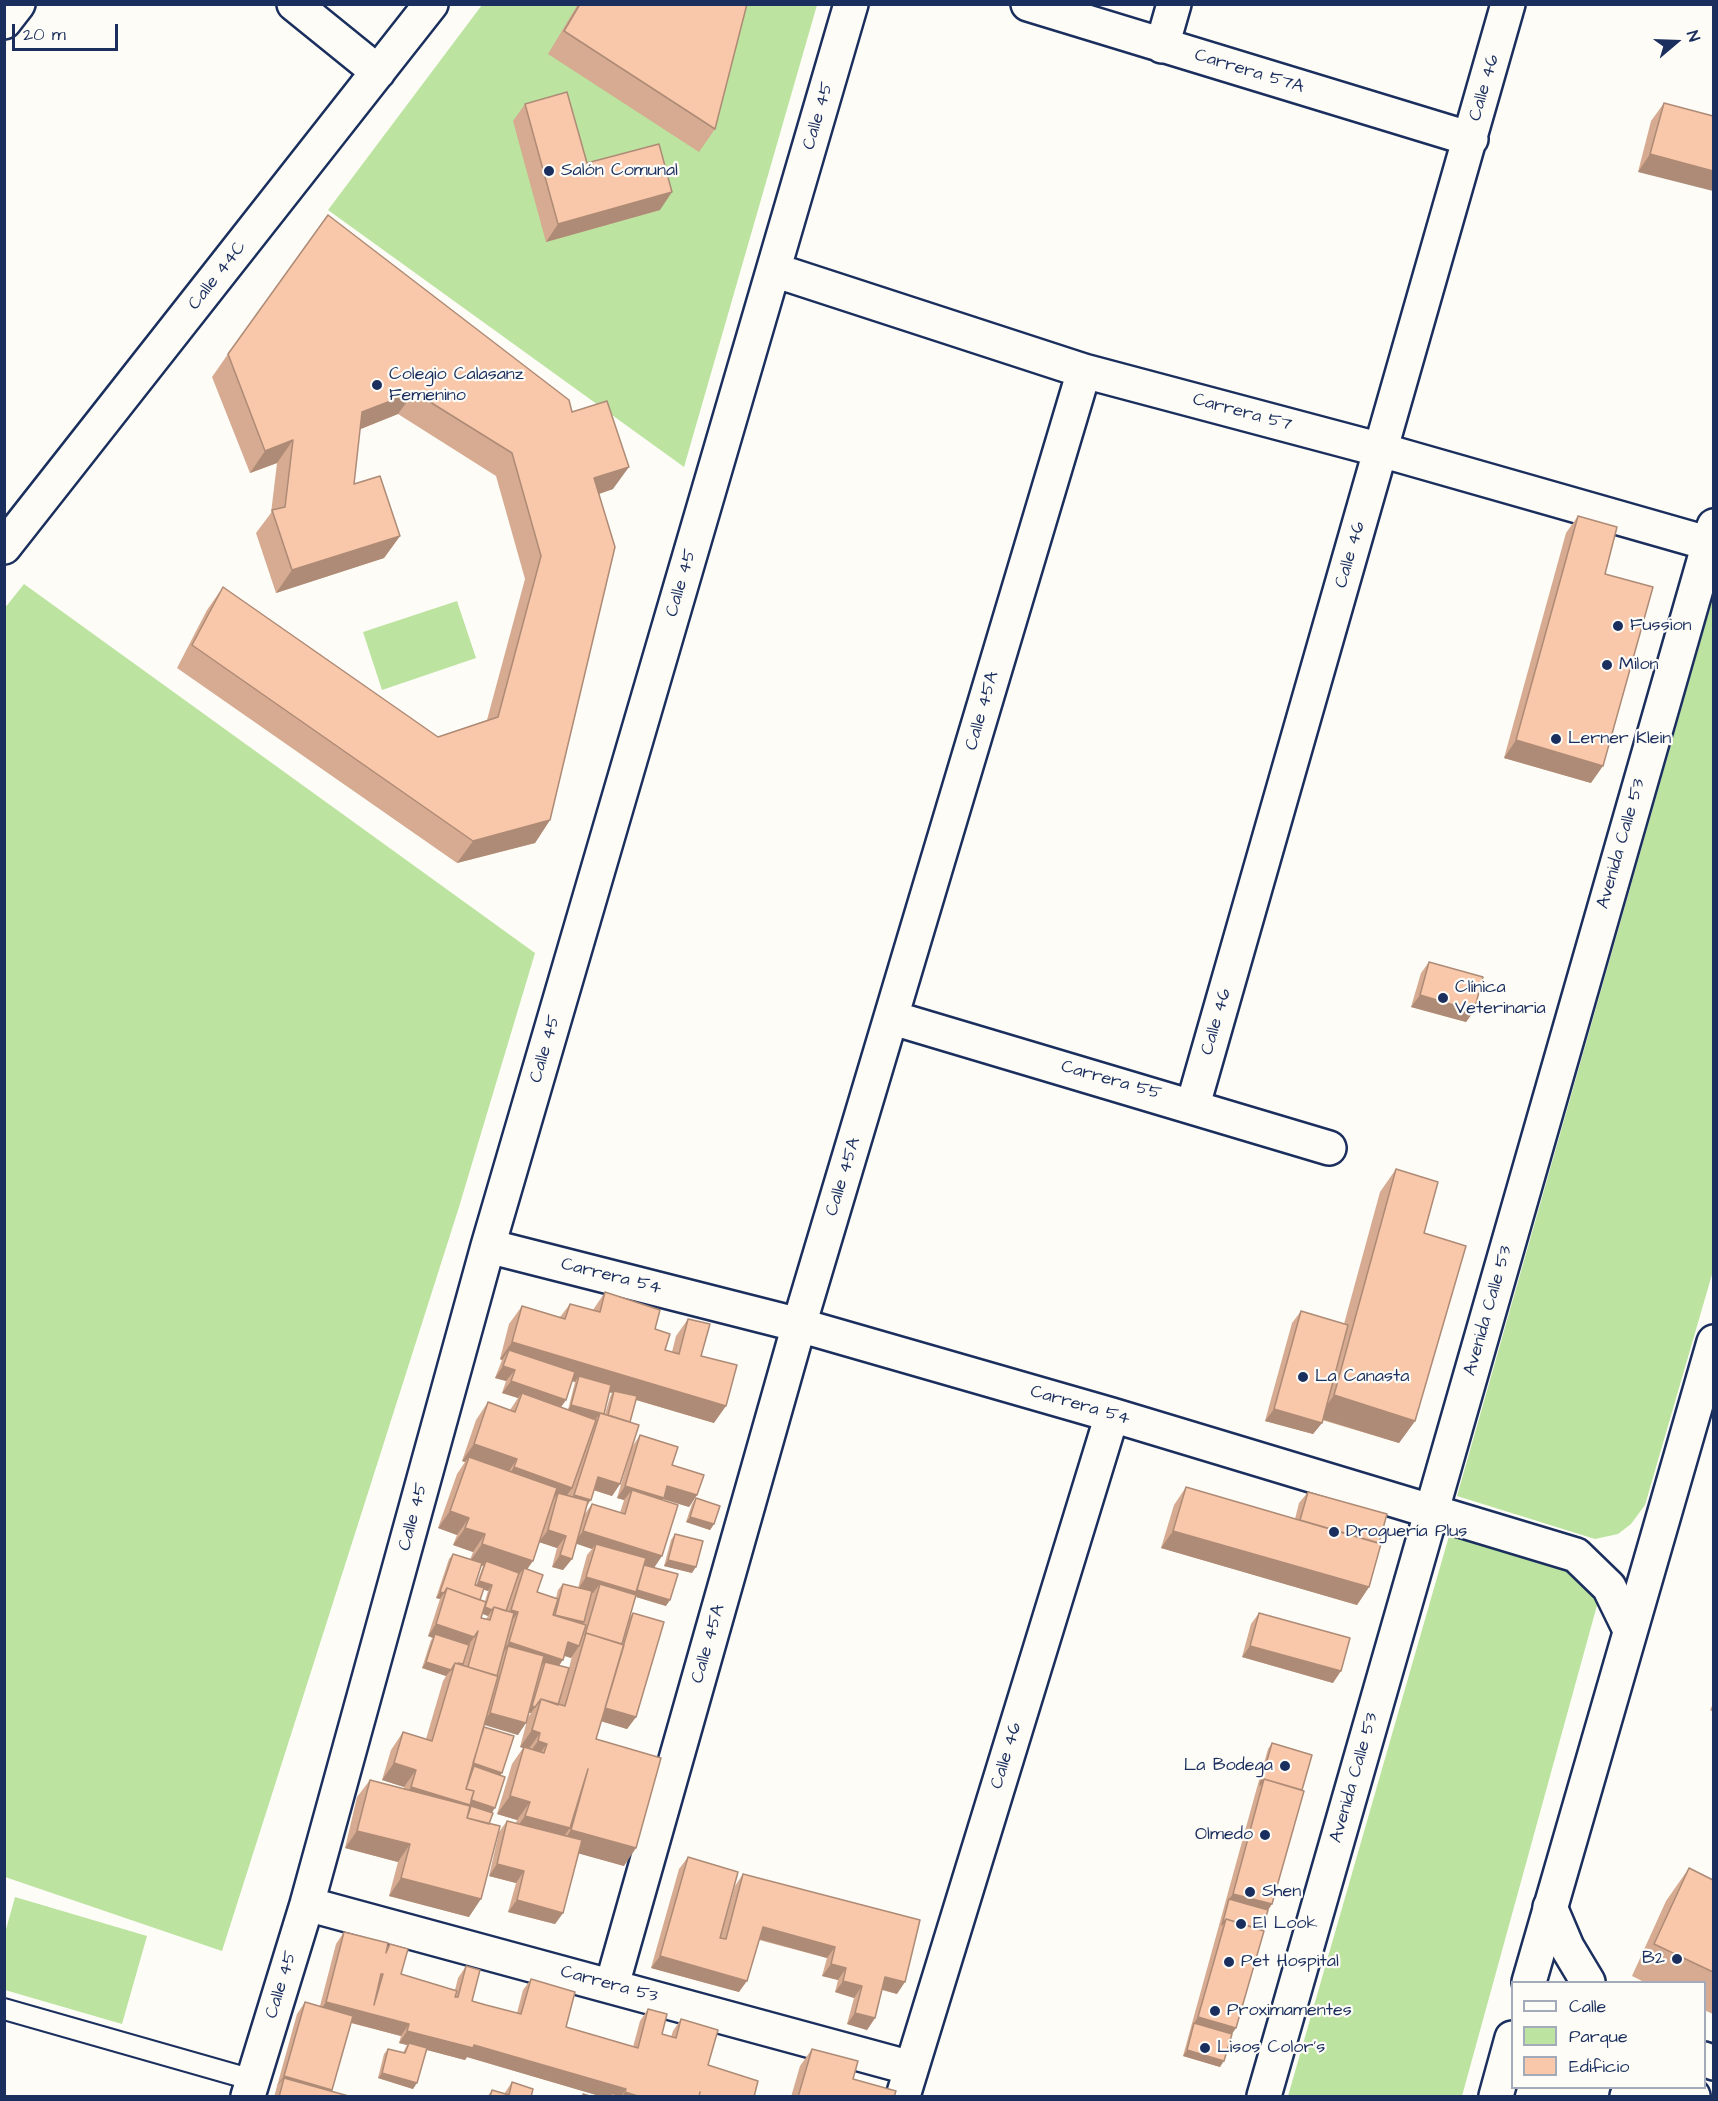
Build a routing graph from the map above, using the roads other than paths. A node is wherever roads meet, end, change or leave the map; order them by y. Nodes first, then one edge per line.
1 (18, 4) edge
2 (294, 4) edge
3 (431, 4) edge
4 (851, 4) edge
5 (1028, 4) edge
6 (1174, 4) edge
7 (1508, 4) edge
8 (4, 22) edge
9 (1162, 46) junction
10 (378, 72) junction
11 (1471, 139) junction
12 (774, 270) junction
13 (1084, 371) junction
14 (1381, 450) junction
15 (1712, 538) edge
16 (4, 546) edge
17 (893, 1018) junction
18 (1193, 1105) junction
19 (1329, 1148) dead end
20 (488, 1246) junction
21 (799, 1325) junction
22 (1713, 1342) edge
23 (1112, 1415) junction
24 (1431, 1511) junction
25 (1630, 1630) junction
26 (308, 1904) junction
27 (1550, 1907) junction
28 (1530, 1981) edge
29 (1587, 1981) edge
30 (612, 1985) junction
31 (4, 2009) edge
32 (1511, 2042) edge
33 (907, 2082) edge
34 (251, 2088) edge
35 (1264, 2097) edge
36 (1496, 2097) edge
37 (1627, 2097) edge
38 (1693, 2097) edge

1 - 8 street
2 - 10 street
3 - 10 street, Calle 44C
4 - 12 street, Calle 45
5 - 9 street, Carrera 57A
6 - 9 street
7 - 11 street, Calle 46
9 - 11 street, Carrera 57A
10 - 16 street, Calle 44C
11 - 14 street, Calle 46
12 - 13 street, Carrera 57
12 - 20 street, Calle 45
13 - 14 street, Carrera 57
13 - 17 street, Calle 45A
14 - 15 street, Carrera 57
14 - 18 street, Calle 46
15 - 24 street, Avenida Calle 53
17 - 18 street, Carrera 55
17 - 21 street, Calle 45A
18 - 19 street, Carrera 55
20 - 21 street, Carrera 54
20 - 26 street, Calle 45
21 - 23 street, Carrera 54
21 - 30 street, Calle 45A
22 - 25 street
23 - 24 street, Carrera 54
23 - 33 street, Calle 46
24 - 25 street, Carrera 54
24 - 35 street, Avenida Calle 53
25 - 27 street
26 - 30 street, Carrera 53
26 - 34 street, Calle 45
27 - 28 street
27 - 29 street
30 - 33 street, Carrera 53
31 - 34 lane
32 - 36 street
37 - 38 street

